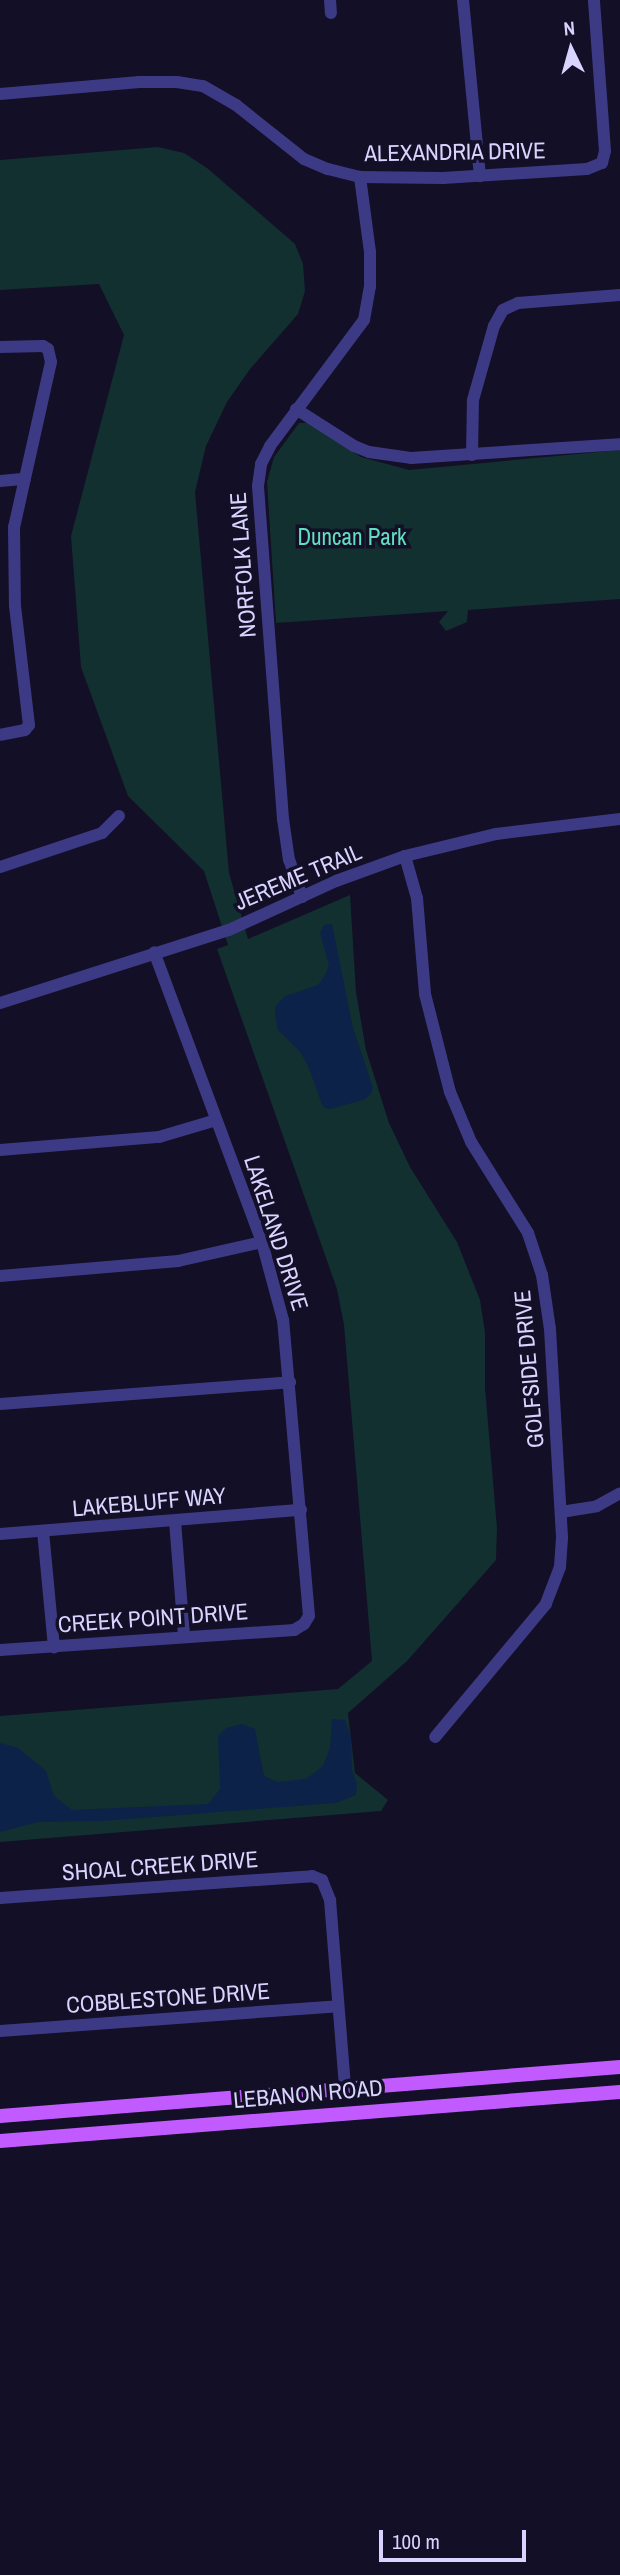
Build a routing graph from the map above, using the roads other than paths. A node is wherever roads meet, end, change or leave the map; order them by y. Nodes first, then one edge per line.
1 (463, 0) edge
2 (594, 0) edge
3 (0, 94) edge
4 (480, 176) junction
5 (360, 177) junction
6 (620, 295) edge
7 (0, 347) edge
8 (296, 410) junction
9 (620, 444) edge
10 (472, 455) junction
11 (24, 479) junction
12 (0, 481) edge
13 (15, 606) junction
14 (0, 607) edge
15 (0, 735) edge
16 (120, 816) dead end
17 (620, 819) edge
18 (405, 856) junction
19 (0, 867) edge
20 (302, 897) junction
21 (154, 952) junction
22 (0, 1003) edge
23 (216, 1120) junction
24 (0, 1150) edge
25 (262, 1242) junction
26 (0, 1276) edge
27 (290, 1382) junction
28 (0, 1404) edge
29 (620, 1493) edge
30 (301, 1510) junction
31 (561, 1512) junction
32 (175, 1521) junction
33 (43, 1531) junction
34 (0, 1534) edge
35 (307, 1621) joint
36 (184, 1636) junction
37 (54, 1647) junction
38 (0, 1650) edge
39 (435, 1737) dead end
40 (0, 1898) edge
41 (338, 2006) junction
42 (0, 2031) edge
43 (620, 2067) edge
44 (345, 2088) junction
45 (620, 2092) edge
46 (356, 2113) junction
47 (341, 2114) junction
48 (0, 2116) edge
49 (0, 2141) edge

1 - 4 street
2 - 4 street, ALEXANDRIA DRIVE
3 - 5 street, ALEXANDRIA DRIVE
4 - 5 street, ALEXANDRIA DRIVE
5 - 8 street, NORFOLK LANE
6 - 10 street
7 - 11 street
8 - 10 street
8 - 20 street, NORFOLK LANE
9 - 10 street
11 - 12 street
11 - 13 street
13 - 14 street
13 - 15 street
16 - 19 street
17 - 18 street, JEREME TRAIL
18 - 20 street, JEREME TRAIL
18 - 31 street, GOLFSIDE DRIVE
20 - 21 street, JEREME TRAIL
21 - 22 street, JEREME TRAIL
21 - 23 street, LAKELAND DRIVE
23 - 24 street
23 - 25 street, LAKELAND DRIVE
25 - 26 street
25 - 27 street, LAKELAND DRIVE
27 - 28 street
27 - 30 street, LAKELAND DRIVE
29 - 31 street
30 - 32 street, LAKEBLUFF WAY
30 - 35 street, LAKELAND DRIVE
31 - 39 street, GOLFSIDE DRIVE
32 - 33 street, LAKEBLUFF WAY
32 - 36 street
33 - 34 street, LAKEBLUFF WAY
33 - 37 street
35 - 36 street, CREEK POINT DRIVE
36 - 37 street, CREEK POINT DRIVE
37 - 38 street, CREEK POINT DRIVE
40 - 41 street, SHOAL CREEK DRIVE
41 - 42 street, COBBLESTONE DRIVE
41 - 44 street
43 - 44 main road, LEBANON ROAD
44 - 46 main road
44 - 47 main road
44 - 48 main road, LEBANON ROAD
45 - 46 main road, LEBANON ROAD
46 - 47 main road, LEBANON ROAD
47 - 49 main road, LEBANON ROAD

